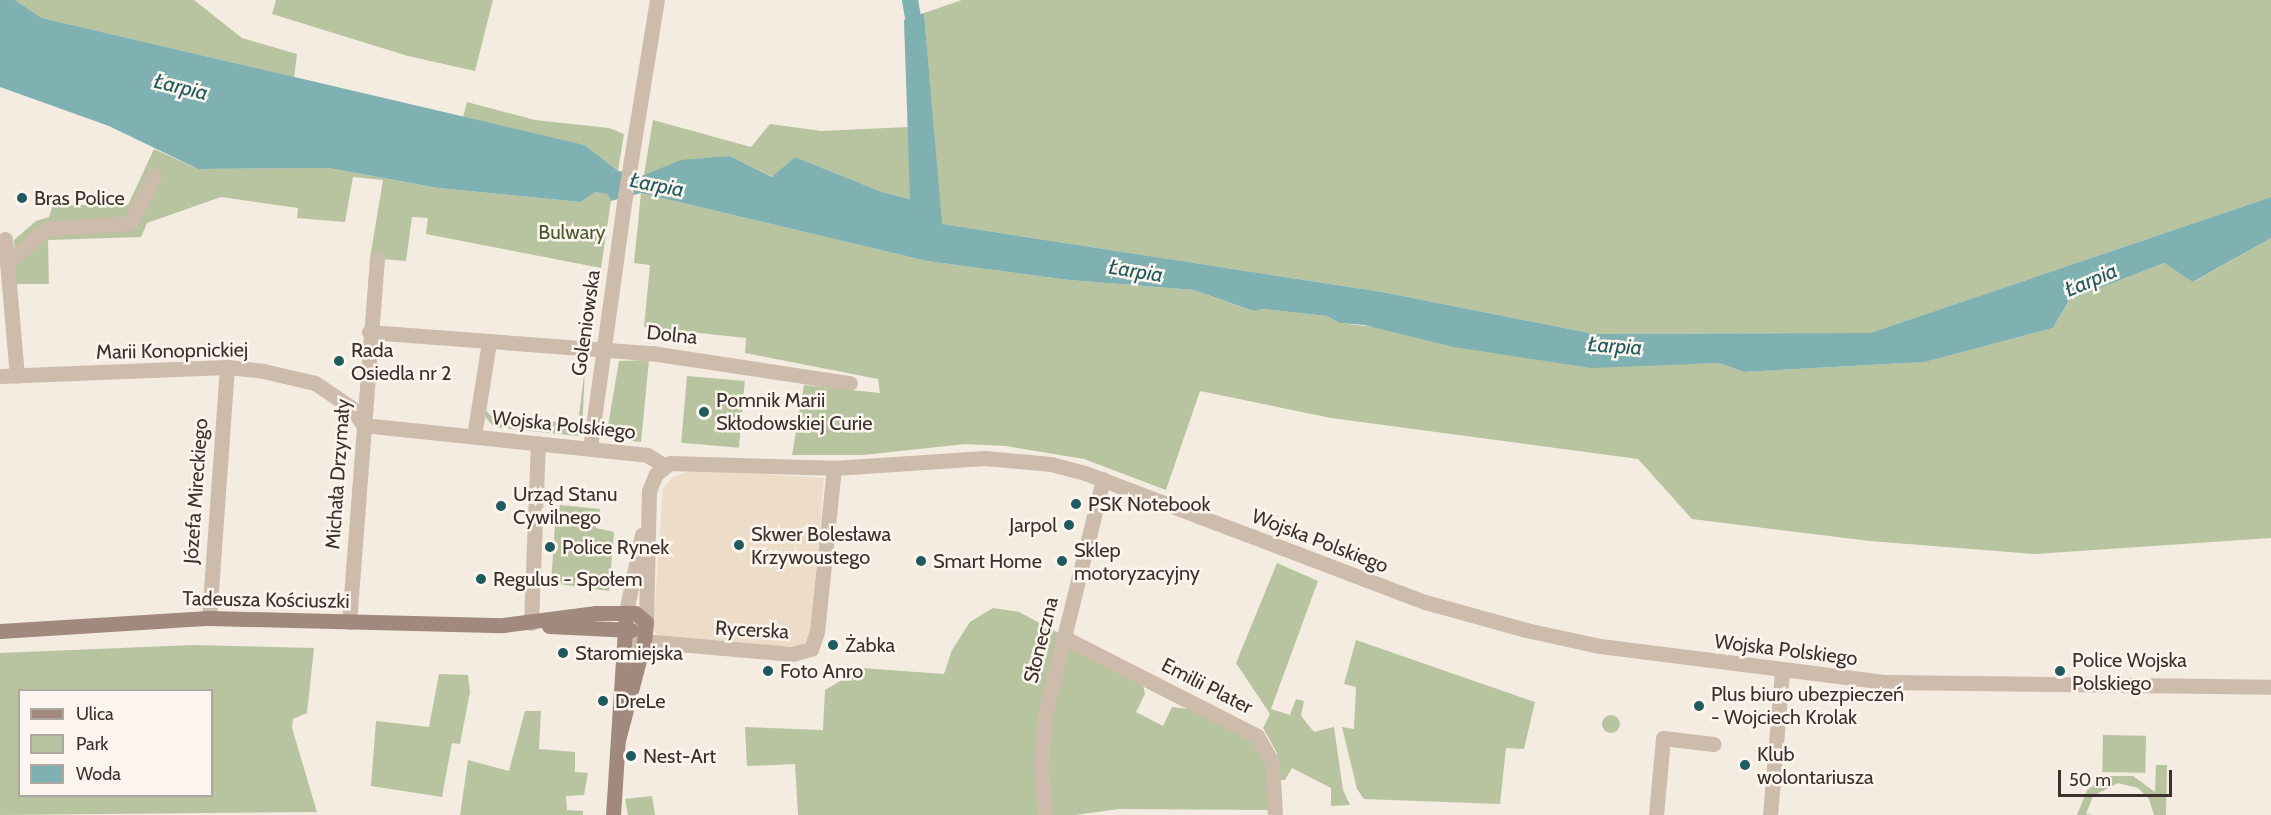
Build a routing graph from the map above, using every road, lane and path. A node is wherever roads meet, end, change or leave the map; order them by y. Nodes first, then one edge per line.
1 (657, 0) edge
2 (154, 176) dead end
3 (5, 239) dead end
4 (377, 258) dead end
5 (8, 263) junction
6 (369, 332) junction
7 (489, 342) junction
8 (603, 352) junction
9 (227, 367) junction
10 (17, 375) junction
11 (0, 376) edge
12 (850, 383) dead end
13 (363, 424) junction
14 (474, 436) junction
15 (538, 443) junction
16 (590, 448) junction
17 (665, 466) junction
18 (834, 468) junction
19 (1103, 479) junction
20 (647, 515) junction
21 (626, 612) junction
22 (209, 618) junction
23 (349, 622) junction
24 (646, 622) junction
25 (531, 623) junction
26 (0, 631) edge
27 (624, 631) junction
28 (1063, 637) junction
29 (644, 641) junction
30 (622, 660) junction
31 (1782, 671) junction
32 (2271, 687) edge
33 (618, 740) junction
34 (1714, 744) dead end
35 (613, 815) edge
36 (1045, 815) edge
37 (1275, 815) edge
38 (1656, 815) edge
39 (1770, 815) edge

1 - 8 street, Goleniowska
2 - 5 street
3 - 5 street
4 - 6 street, Michała Drzymały
5 - 10 street
6 - 7 street, Dolna
6 - 13 street, Michała Drzymały
7 - 8 street, Dolna
7 - 14 street
8 - 12 street, Dolna
8 - 16 street, Goleniowska
9 - 10 street, Marii Konopnickiej
9 - 13 street, Marii Konopnickiej
9 - 22 street, Józefa Mireckiego
10 - 11 street, Marii Konopnickiej
13 - 14 street, Wojska Polskiego
13 - 23 street, Michała Drzymały
14 - 15 street, Wojska Polskiego
15 - 16 street, Wojska Polskiego
15 - 25 street
16 - 17 street, Wojska Polskiego
17 - 18 street, Wojska Polskiego
17 - 20 street
18 - 19 street, Wojska Polskiego
18 - 29 street, Rycerska
19 - 28 street, Słoneczna
19 - 31 street, Wojska Polskiego
20 - 21 street
20 - 24 street
21 - 24 main road
21 - 25 main road, Tadeusza Kościuszki
21 - 27 main road
22 - 23 main road, Tadeusza Kościuszki
22 - 26 main road, Tadeusza Kościuszki
23 - 25 main road, Tadeusza Kościuszki
24 - 27 main road, Tadeusza Kościuszki
24 - 29 main road
25 - 27 main road, Tadeusza Kościuszki
27 - 30 main road
28 - 36 street, Słoneczna
28 - 37 street, Emilii Plater
29 - 30 street
29 - 33 main road
30 - 33 main road
31 - 32 street, Wojska Polskiego
31 - 39 street
33 - 35 main road
34 - 38 street

